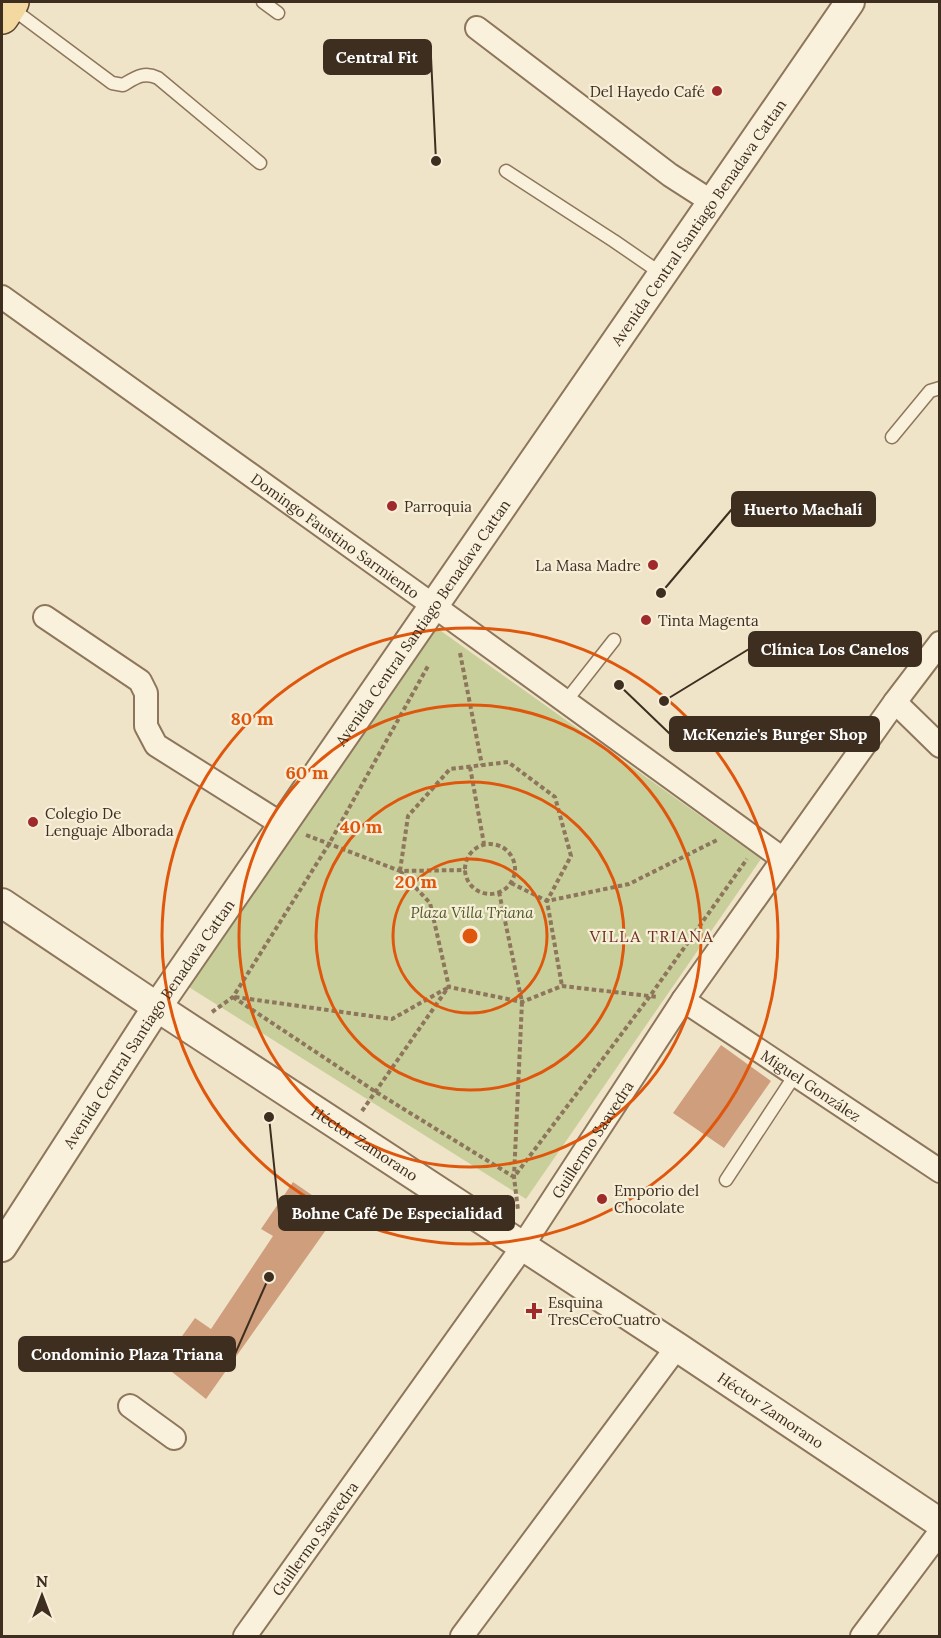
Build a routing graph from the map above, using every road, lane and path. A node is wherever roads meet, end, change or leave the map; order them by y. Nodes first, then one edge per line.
1 (262, 2) edge
2 (850, 2) edge
3 (8, 8) edge
4 (278, 13) dead end
5 (477, 28) dead end
6 (261, 163) dead end
7 (506, 171) dead end
8 (712, 202) junction
9 (662, 274) junction
10 (2, 297) edge
11 (939, 388) edge
12 (892, 437) dead end
13 (444, 613) junction
14 (45, 617) dead end
15 (614, 640) dead end
16 (939, 643) edge
17 (431, 661) dead end
18 (566, 701) junction
19 (895, 702) junction
20 (939, 746) edge
21 (482, 765) junction
22 (470, 767) junction
23 (283, 825) junction
24 (718, 839) dead end
25 (759, 842) junction
26 (329, 844) junction
27 (484, 844) junction
28 (783, 859) junction
29 (465, 870) junction
30 (400, 871) junction
31 (511, 883) junction
32 (499, 892) junction
33 (547, 901) junction
34 (2, 903) edge
35 (561, 986) junction
36 (449, 987) junction
37 (650, 996) junction
38 (233, 997) junction
39 (683, 1000) junction
40 (522, 1002) junction
41 (157, 1007) junction
42 (795, 1075) junction
43 (376, 1092) junction
44 (348, 1131) junction
45 (939, 1171) edge
46 (514, 1177) junction
47 (726, 1180) dead end
48 (521, 1246) junction
49 (2, 1247) edge
50 (677, 1347) junction
51 (130, 1406) dead end
52 (174, 1438) dead end
53 (939, 1523) edge
54 (939, 1532) edge
55 (245, 1636) edge
56 (462, 1636) edge
57 (862, 1636) edge

1 - 4 lane
2 - 8 street, Avenida Central Santiago Benadava Cattan
3 - 6 lane
5 - 8 street
7 - 9 lane
8 - 9 street, Avenida Central Santiago Benadava Cattan
9 - 13 street, Avenida Central Santiago Benadava Cattan
10 - 13 street, Domingo Faustino Sarmiento
11 - 12 lane
13 - 18 street, Domingo Faustino Sarmiento
13 - 21 path
13 - 23 street, Avenida Central Santiago Benadava Cattan
14 - 23 street
15 - 18 lane
16 - 19 street, Guillermo Saavedra
17 - 26 path
18 - 25 street, Domingo Faustino Sarmiento
19 - 20 street
19 - 28 street, Guillermo Saavedra
21 - 22 path
21 - 33 path
22 - 27 path
22 - 30 path
23 - 26 path
23 - 41 street, Avenida Central Santiago Benadava Cattan
24 - 33 path
25 - 28 street, Domingo Faustino Sarmiento
25 - 37 path
26 - 30 path
26 - 38 path
27 - 29 path
27 - 31 path
28 - 39 street, Guillermo Saavedra
29 - 30 path
29 - 32 path
30 - 36 path
31 - 32 path
31 - 33 path
32 - 40 path
33 - 35 path
34 - 41 street, Héctor Zamorano
35 - 37 path
35 - 40 path
36 - 38 path
36 - 40 path
36 - 43 path
37 - 39 path
37 - 46 path
38 - 43 path
39 - 42 street, Miguel González
39 - 48 street, Guillermo Saavedra
40 - 46 path
41 - 44 street, Héctor Zamorano
41 - 49 street, Avenida Central Santiago Benadava Cattan
42 - 45 street, Miguel González
42 - 47 lane
43 - 44 path
43 - 46 path
44 - 48 street, Héctor Zamorano
46 - 48 path
48 - 50 street, Héctor Zamorano
48 - 55 street, Guillermo Saavedra
50 - 53 street, Héctor Zamorano
50 - 56 street
51 - 52 street
54 - 57 street

